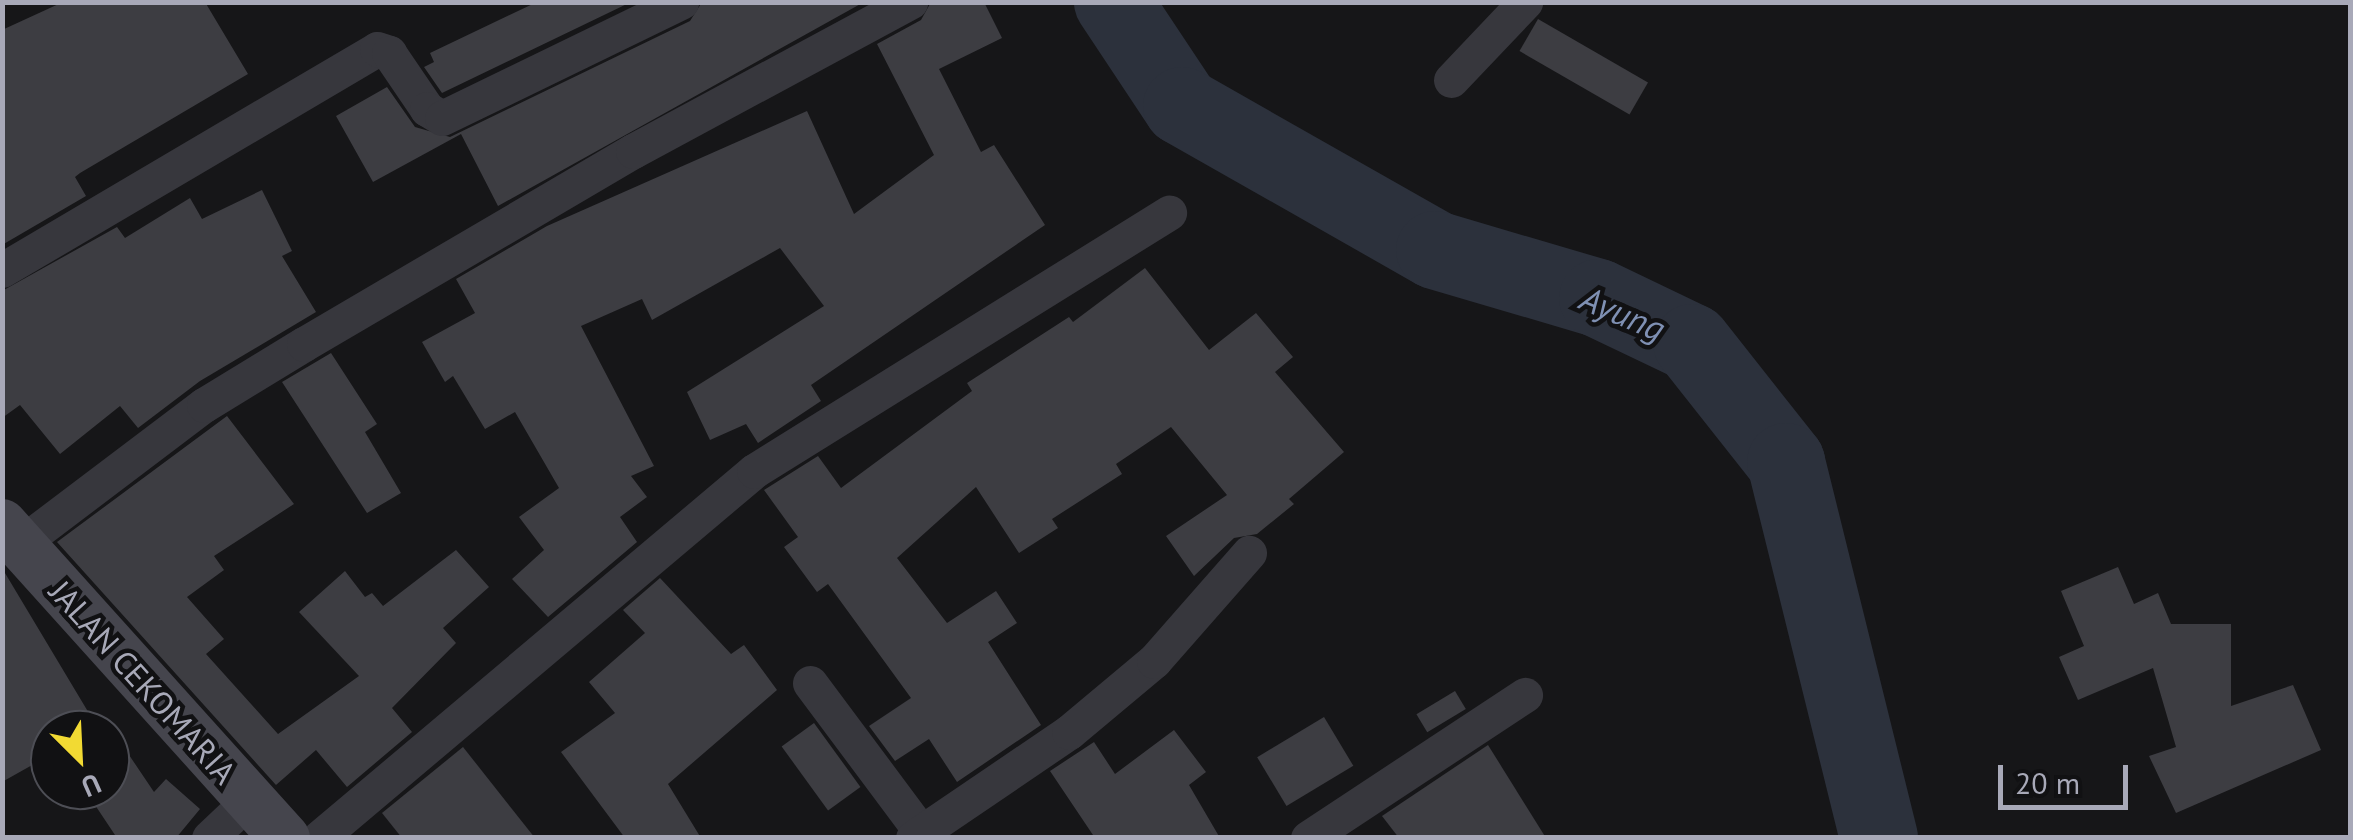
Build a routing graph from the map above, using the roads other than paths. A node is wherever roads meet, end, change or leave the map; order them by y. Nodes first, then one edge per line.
1 (681, 2) edge
2 (910, 2) edge
3 (1525, 2) edge
4 (1451, 80) dead end
5 (1169, 213) dead end
6 (2, 270) edge
7 (11, 534) edge
8 (1248, 553) dead end
9 (810, 682) dead end
10 (1526, 695) dead end
11 (250, 800) junction
12 (917, 835) edge
13 (209, 838) edge
14 (284, 838) edge
15 (319, 838) edge
16 (1308, 838) edge

1 - 6 street
2 - 7 street
3 - 4 street
5 - 15 street
7 - 11 street, JALAN CEKOMARIA
8 - 12 street
9 - 12 street
10 - 16 street
11 - 13 street
11 - 14 street, JALAN CEKOMARIA

